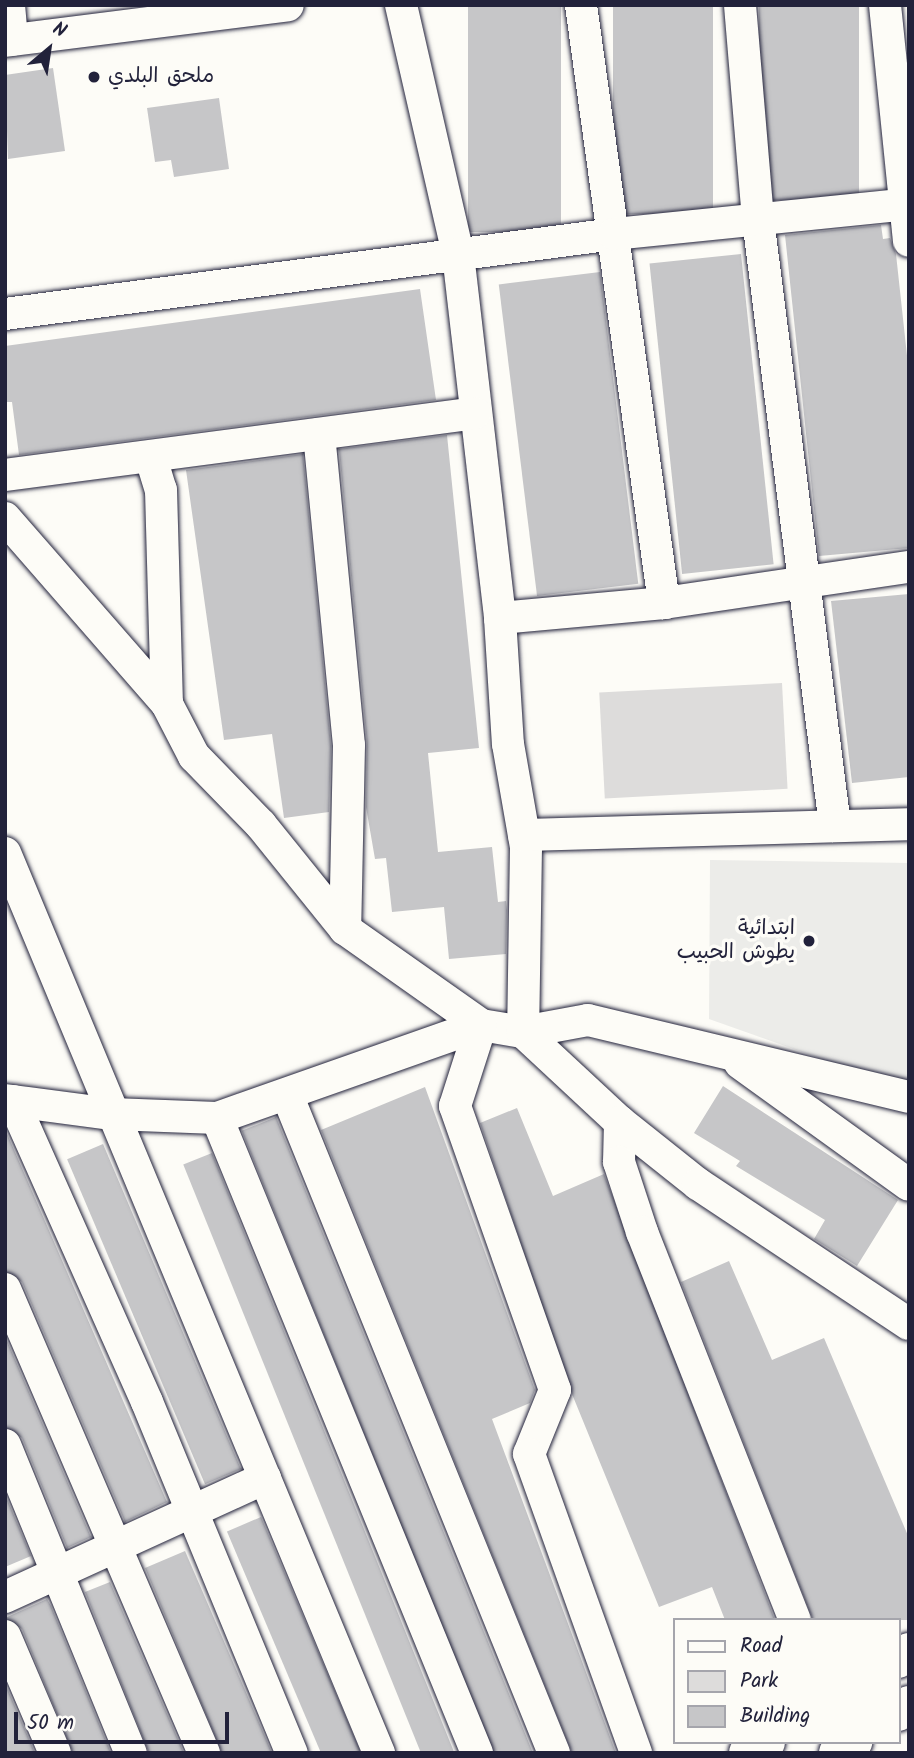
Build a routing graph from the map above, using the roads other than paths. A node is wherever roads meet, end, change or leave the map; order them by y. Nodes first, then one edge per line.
1 (9, 5) edge
2 (288, 5) edge
3 (401, 5) edge
4 (581, 5) edge
5 (740, 5) edge
6 (885, 5) edge
7 (166, 13) edge
8 (9, 40) edge
9 (906, 205) edge
10 (758, 219) junction
11 (614, 234) junction
12 (909, 241) edge
13 (457, 254) junction
14 (5, 313) edge
15 (475, 413) junction
16 (319, 434) junction
17 (150, 458) junction
18 (5, 475) edge
19 (5, 518) edge
20 (909, 567) edge
21 (808, 582) junction
22 (664, 603) junction
23 (500, 618) junction
24 (167, 704) junction
25 (909, 824) edge
26 (835, 826) junction
27 (524, 835) junction
28 (5, 853) edge
29 (12, 888) edge
30 (345, 929) junction
31 (481, 1024) junction
32 (523, 1032) junction
33 (730, 1056) junction
34 (288, 1097) junction
35 (909, 1097) edge
36 (9, 1101) edge
37 (113, 1114) junction
38 (217, 1118) junction
39 (620, 1122) junction
40 (909, 1185) edge
41 (5, 1289) edge
42 (909, 1324) edge
43 (5, 1445) edge
44 (265, 1478) junction
45 (192, 1511) junction
46 (116, 1546) junction
47 (58, 1573) junction
48 (5, 1597) edge
49 (794, 1618) edge
50 (5, 1636) edge
51 (55, 1753) edge
52 (131, 1753) edge
53 (204, 1753) edge
54 (292, 1753) edge
55 (379, 1753) edge
56 (477, 1753) edge
57 (554, 1753) edge
58 (636, 1753) edge

1 - 8 street
2 - 7 street
3 - 13 street
4 - 11 street
5 - 10 street
6 - 9 street
7 - 8 street
9 - 10 street
9 - 12 street
10 - 11 street
10 - 21 street
11 - 13 street
11 - 22 street
13 - 14 street
13 - 15 street
15 - 16 street
15 - 23 street
16 - 17 street
16 - 30 street
17 - 18 street
17 - 24 street
19 - 24 street
20 - 21 street
21 - 22 street
21 - 26 street
22 - 23 street
23 - 27 street
24 - 30 street
25 - 26 street
26 - 27 street
27 - 32 street
28 - 29 street
29 - 37 street
30 - 31 street
31 - 32 street
31 - 34 street
31 - 58 street
32 - 33 street
32 - 39 street
33 - 35 street
33 - 40 street
34 - 38 street
34 - 57 street
36 - 37 street
36 - 45 street
37 - 38 street
37 - 44 street
38 - 56 street
39 - 42 street
39 - 49 street
41 - 46 street
43 - 47 street
44 - 45 street
44 - 55 street
45 - 46 street
45 - 54 street
46 - 47 street
46 - 53 street
47 - 48 street
47 - 52 street
50 - 51 street

